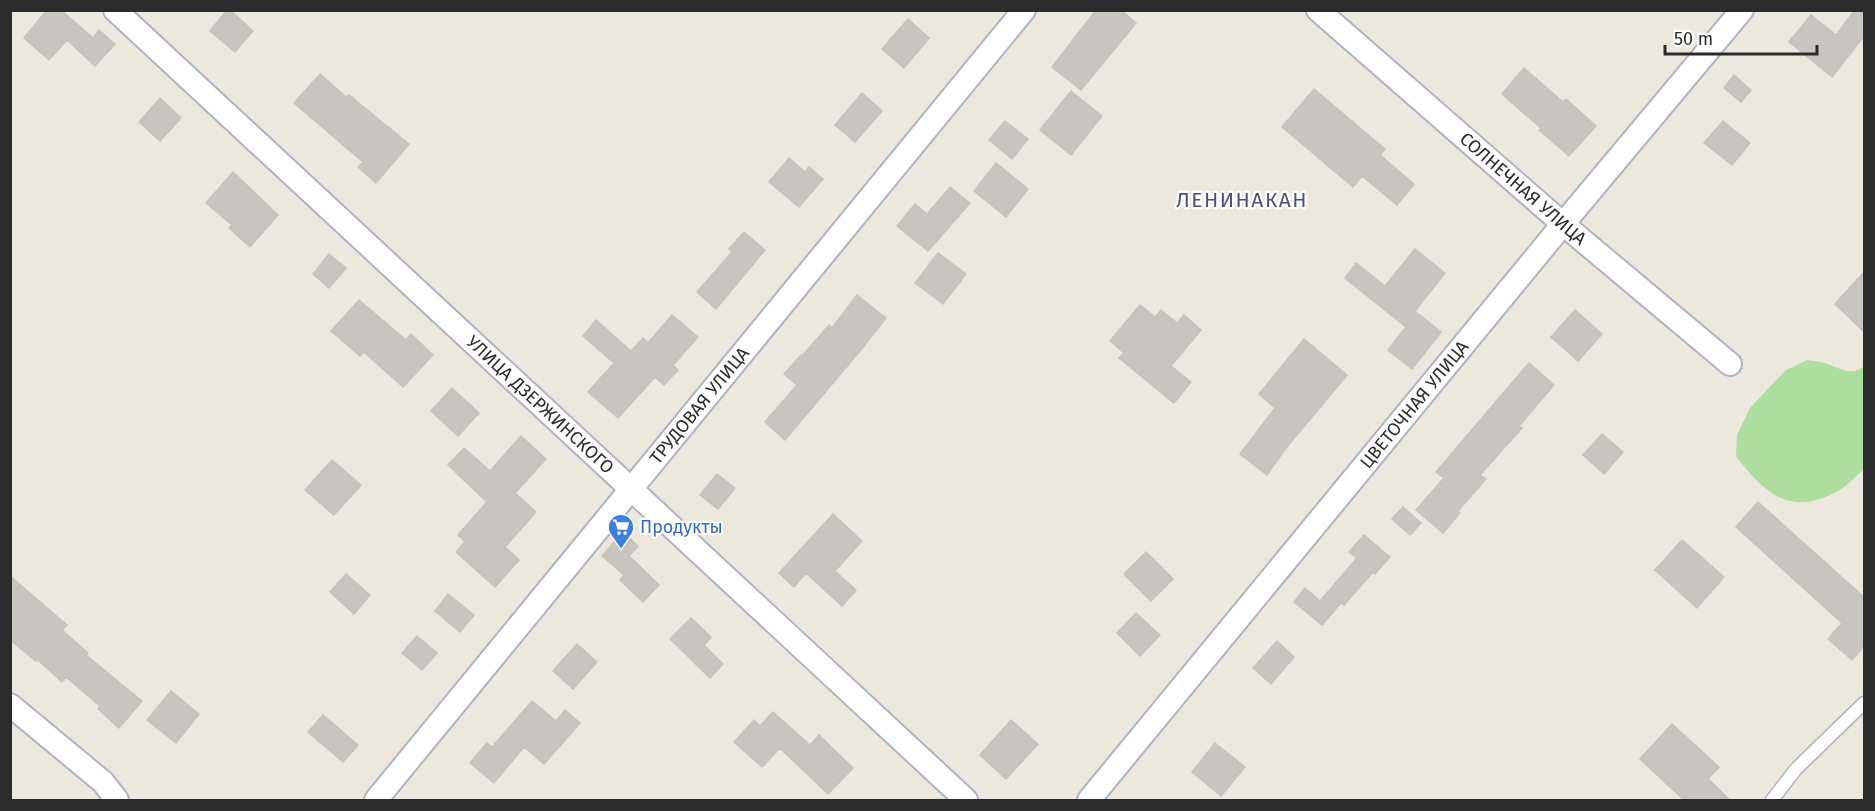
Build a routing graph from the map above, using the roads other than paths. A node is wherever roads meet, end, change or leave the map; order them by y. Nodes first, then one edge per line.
1 (115, 10) edge
2 (1024, 10) edge
3 (1318, 10) edge
4 (1742, 10) edge
5 (1563, 224) junction
6 (1730, 364) dead end
7 (631, 490) junction
8 (1864, 703) edge
9 (10, 705) edge
10 (117, 801) edge
11 (376, 801) edge
12 (966, 801) edge
13 (1089, 801) edge
14 (1772, 801) edge

1 - 7 street, УЛИЦА ДЗЕРЖИНСКОГО
2 - 7 street, ТРУДОВАЯ УЛИЦА
3 - 5 street, СОЛНЕЧНАЯ УЛИЦА
4 - 5 street, ЦВЕТОЧНАЯ УЛИЦА
5 - 6 street, СОЛНЕЧНАЯ УЛИЦА
5 - 13 street, ЦВЕТОЧНАЯ УЛИЦА
7 - 11 street, ТРУДОВАЯ УЛИЦА
7 - 12 street, УЛИЦА ДЗЕРЖИНСКОГО
8 - 14 lane
9 - 10 street

